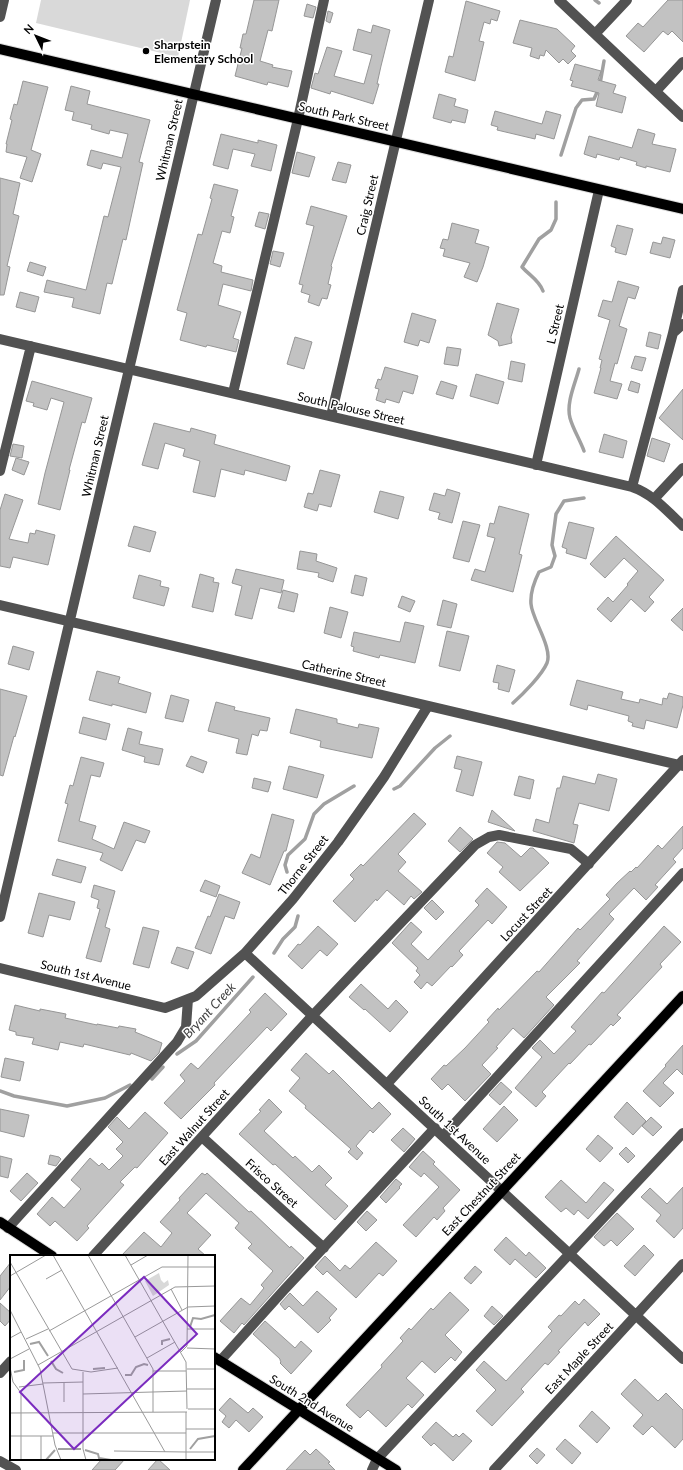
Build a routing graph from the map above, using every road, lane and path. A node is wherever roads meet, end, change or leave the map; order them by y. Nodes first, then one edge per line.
1 (4, 0) edge
2 (216, 0) edge
3 (324, 0) edge
4 (429, 0) edge
5 (559, 0) edge
6 (627, 0) edge
7 (0, 17) edge
8 (595, 34) junction
9 (0, 49) edge
10 (683, 62) edge
11 (656, 91) junction
12 (193, 94) junction
13 (683, 117) edge
14 (298, 119) junction
15 (396, 142) junction
16 (600, 190) junction
17 (683, 209) edge
18 (683, 290) edge
19 (683, 324) edge
20 (673, 333) junction
21 (0, 339) edge
22 (31, 346) junction
23 (129, 369) junction
24 (233, 393) junction
25 (331, 416) junction
26 (536, 465) junction
27 (683, 468) edge
28 (0, 471) edge
29 (632, 487) junction
30 (654, 499) junction
31 (683, 526) edge
32 (0, 605) edge
33 (69, 622) junction
34 (428, 706) junction
35 (682, 764) edge
36 (589, 864) junction
37 (683, 873) edge
38 (0, 917) edge
39 (245, 952) junction
40 (0, 968) edge
41 (683, 996) edge
42 (188, 999) junction
43 (165, 1008) joint
44 (313, 1015) junction
45 (387, 1084) junction
46 (435, 1128) junction
47 (683, 1133) edge
48 (443, 1136) junction
49 (202, 1137) junction
50 (502, 1190) junction
51 (4, 1225) edge
52 (324, 1248) junction
53 (570, 1254) junction
54 (50, 1255) edge
55 (94, 1255) edge
56 (683, 1264) edge
57 (636, 1315) junction
58 (217, 1359) edge
59 (683, 1359) edge
60 (10, 1362) edge
61 (0, 1373) edge
62 (298, 1410) junction
63 (377, 1459) junction
64 (0, 1461) edge
65 (16, 1470) edge
66 (243, 1470) edge
67 (372, 1470) edge
68 (396, 1470) edge
69 (494, 1470) edge

1 - 7 street
2 - 12 street, Whitman Street
3 - 14 street
4 - 15 street, Craig Street
5 - 8 street
6 - 8 street
8 - 11 street
9 - 12 main road, South Park Street
10 - 11 street
11 - 13 street
12 - 14 main road, South Park Street
12 - 23 street, Whitman Street
14 - 15 main road, South Park Street
14 - 24 street
15 - 16 main road, South Park Street
15 - 25 street, Craig Street
16 - 17 main road, South Park Street
16 - 26 street, L Street
18 - 20 street
19 - 20 street
20 - 29 street
21 - 22 street, South Palouse Street
22 - 23 street, South Palouse Street
22 - 28 street
23 - 24 street, South Palouse Street
23 - 33 street, Whitman Street
24 - 25 street, South Palouse Street
25 - 26 street, South Palouse Street
26 - 29 street, South Palouse Street
27 - 30 street
29 - 30 street, South Palouse Street
30 - 31 street, South Palouse Street
32 - 33 street, Catherine Street
33 - 34 street, Catherine Street
33 - 38 street, Whitman Street
34 - 35 street, Catherine Street
34 - 39 street, Thorne Street
35 - 36 street, Locust Street
36 - 44 street, East Walnut Street
36 - 45 street, Locust Street
37 - 48 street
39 - 42 street, Thorne Street
39 - 44 street, South 1st Avenue
40 - 43 street, South 1st Avenue
41 - 50 main road, East Chestnut Street
42 - 43 street, Thorne Street
42 - 51 street
44 - 45 street, South 1st Avenue
44 - 49 street, East Walnut Street
45 - 46 street, South 1st Avenue
46 - 48 street, South 1st Avenue
46 - 52 street
47 - 53 street
48 - 50 street, South 1st Avenue
49 - 52 street, Frisco Street
49 - 55 street, East Walnut Street
50 - 53 street, South 1st Avenue
50 - 62 main road, East Chestnut Street
51 - 54 main road
52 - 58 street
53 - 57 street, South 1st Avenue
53 - 63 street
56 - 57 street, East Maple Street
57 - 59 street, South 1st Avenue
57 - 69 street, East Maple Street
58 - 62 main road, South 2nd Avenue
60 - 61 street
62 - 63 main road, South 2nd Avenue
62 - 66 main road, East Chestnut Street
63 - 67 street
63 - 68 main road, South 2nd Avenue
64 - 65 street

